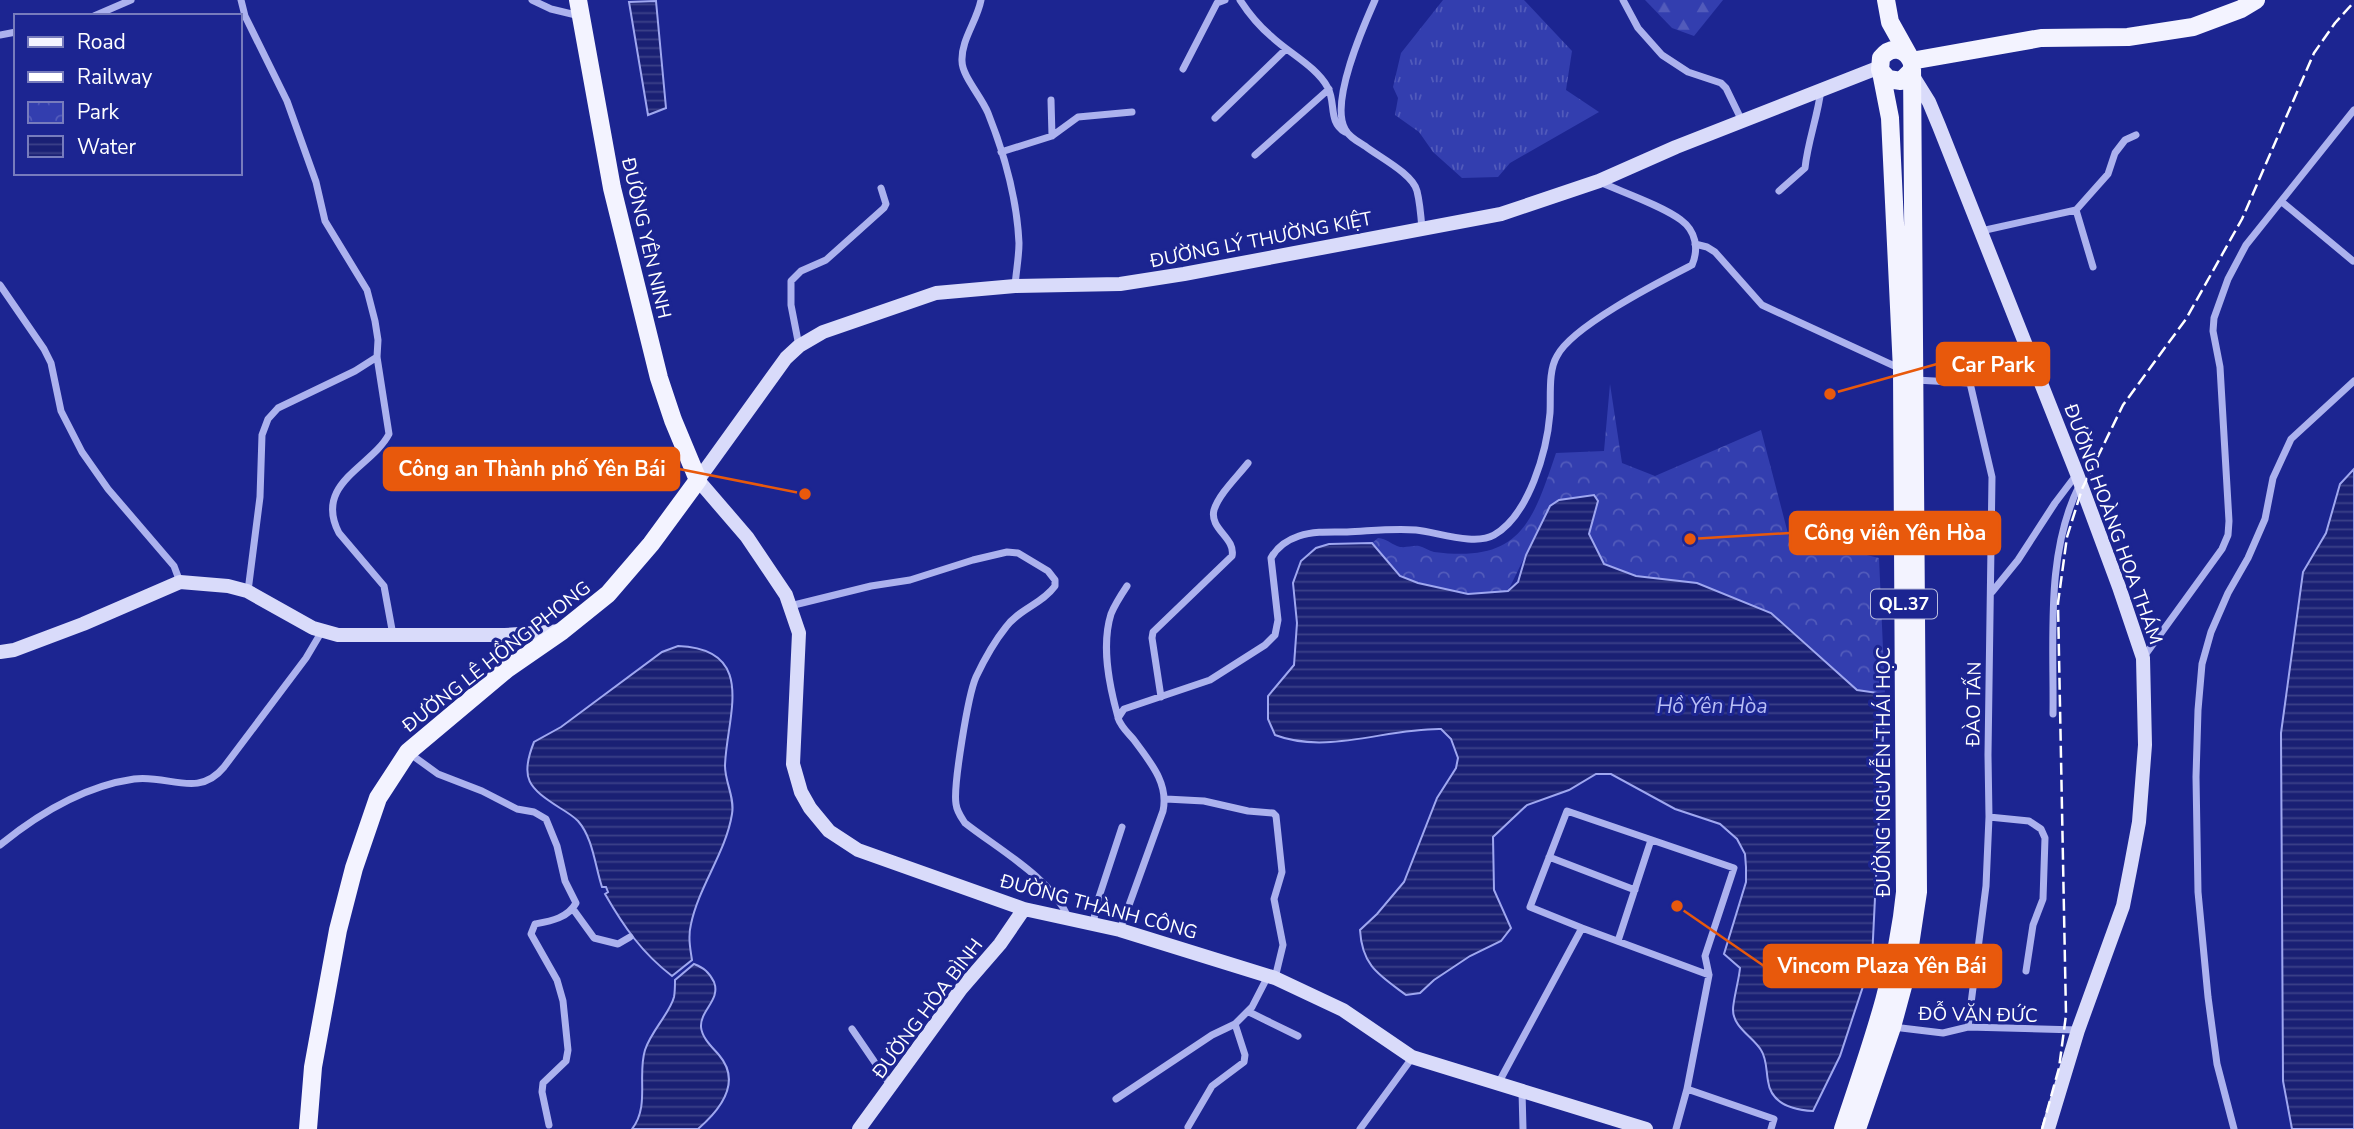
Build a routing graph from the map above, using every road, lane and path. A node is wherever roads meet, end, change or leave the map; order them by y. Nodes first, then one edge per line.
1 (131, 0) edge
2 (242, 0) edge
3 (532, 0) edge
4 (981, 0) edge
5 (1224, 0) edge
6 (1240, 0) edge
7 (1375, 0) edge
8 (1623, 0) edge
9 (1886, 0) edge
10 (2256, 0) edge
11 (579, 8) edge
12 (98, 14) edge
13 (1890, 22) junction
14 (1286, 49) junction
15 (1910, 63) junction
16 (1881, 66) junction
17 (1184, 69) dead end
18 (1329, 89) junction
19 (1821, 89) junction
20 (1051, 100) dead end
21 (2354, 110) edge
22 (1132, 113) dead end
23 (1215, 118) dead end
24 (1742, 121) junction
25 (1347, 133) junction
26 (1052, 135) junction
27 (2136, 135) dead end
28 (1001, 152) junction
29 (1255, 155) dead end
30 (1599, 181) junction
31 (881, 188) dead end
32 (1779, 191) dead end
33 (2282, 202) junction
34 (2076, 210) junction
35 (1422, 229) junction
36 (1980, 231) junction
37 (1695, 244) junction
38 (2353, 261) edge
39 (2094, 267) dead end
40 (0, 285) edge
41 (1015, 286) junction
42 (799, 346) junction
43 (377, 357) junction
44 (2033, 363) junction
45 (1908, 375) junction
46 (2354, 381) edge
47 (1970, 383) junction
48 (1248, 463) dead end
49 (2078, 479) junction
50 (698, 480) junction
51 (180, 582) junction
52 (1127, 586) dead end
53 (247, 592) junction
54 (1992, 593) junction
55 (790, 606) junction
56 (322, 631) junction
57 (562, 631) junction
58 (393, 636) junction
59 (0, 652) edge
60 (2143, 658) junction
61 (1161, 697) junction
62 (2053, 714) dead end
63 (1118, 718) junction
64 (408, 752) junction
65 (1166, 799) junction
66 (1989, 817) junction
67 (1122, 827) dead end
68 (1651, 840) junction
69 (0, 845) edge
70 (1549, 857) junction
71 (1635, 890) junction
72 (573, 909) junction
73 (1024, 909) junction
74 (1069, 920) junction
75 (1093, 924) junction
76 (1581, 928) junction
77 (1120, 930) junction
78 (630, 937) dead end
79 (1618, 942) junction
80 (2026, 971) dead end
81 (1709, 975) junction
82 (1272, 977) junction
83 (1249, 1012) junction
84 (1235, 1024) junction
85 (1885, 1026) junction
86 (1968, 1027) junction
87 (852, 1029) dead end
88 (2078, 1030) junction
89 (1298, 1036) dead end
90 (1412, 1057) junction
91 (1499, 1082) junction
92 (891, 1086) junction
93 (1687, 1089) junction
94 (1521, 1091) junction
95 (1115, 1099) dead end
96 (549, 1125) dead end
97 (1188, 1127) edge
98 (308, 1129) edge
99 (859, 1129) edge
100 (1360, 1129) edge
101 (1523, 1129) edge
102 (1646, 1129) edge
103 (1676, 1129) edge
104 (1771, 1129) edge
105 (1843, 1129) edge
106 (1857, 1129) edge
107 (2048, 1129) edge
108 (2234, 1129) edge

1 - 12 street
2 - 43 street
3 - 11 street
4 - 28 street
5 - 17 street
6 - 14 street
7 - 25 street
8 - 24 street
9 - 13 main road, QL.37
10 - 15 main road
11 - 50 main road, ĐƯỜNG YÊN NINH
13 - 15 main road, QL.37
13 - 16 main road, QL.37
14 - 18 street
14 - 23 street
15 - 16 main road
15 - 16 main road
15 - 36 main road, ĐƯỜNG HOÀNG HOA THÁM
15 - 45 main road, ĐƯỜNG NGUYỄN THÁI HỌC / QL.37
16 - 19 main road, ĐƯỜNG LÝ THƯỜNG KIỆT
16 - 45 main road, ĐƯỜNG NGUYỄN THÁI HỌC / QL.37
18 - 25 street
18 - 29 street
19 - 24 main road, ĐƯỜNG LÝ THƯỜNG KIỆT
19 - 32 street
20 - 26 street
21 - 33 street
22 - 26 street
24 - 30 main road, ĐƯỜNG LÝ THƯỜNG KIỆT
25 - 35 street
26 - 28 street
27 - 34 street
28 - 41 street
30 - 35 main road, ĐƯỜNG LÝ THƯỜNG KIỆT
30 - 37 street
31 - 42 street
33 - 38 street
33 - 60 street
34 - 36 street
34 - 39 street
35 - 41 main road, ĐƯỜNG LÝ THƯỜNG KIỆT
36 - 44 main road, ĐƯỜNG HOÀNG HOA THÁM
37 - 45 street
37 - 61 street
40 - 51 street
41 - 42 main road, ĐƯỜNG LÝ THƯỜNG KIỆT
42 - 50 main road, ĐƯỜNG LÝ THƯỜNG KIỆT
43 - 53 street
43 - 58 street
44 - 47 street
44 - 49 main road, ĐƯỜNG HOÀNG HOA THÁM
45 - 47 street
45 - 85 main road, ĐƯỜNG NGUYỄN THÁI HỌC / QL.37
46 - 108 street
47 - 54 street, ĐÀO TẤN
48 - 61 street
49 - 54 street
49 - 60 main road, ĐƯỜNG HOÀNG HOA THÁM
49 - 62 street
50 - 55 main road, ĐƯỜNG THÀNH CÔNG
50 - 57 main road, ĐƯỜNG LÊ HỒNG PHONG
51 - 53 main road
51 - 59 main road
52 - 63 street
53 - 56 main road
54 - 66 street, ĐÀO TẤN
55 - 73 main road, ĐƯỜNG THÀNH CÔNG
55 - 74 street
56 - 58 main road
56 - 69 street
57 - 58 main road
57 - 64 main road, ĐƯỜNG LÊ HỒNG PHONG
60 - 88 main road, ĐƯỜNG HOÀNG HOA THÁM
61 - 63 street
63 - 65 street
64 - 72 street
64 - 98 main road, ĐƯỜNG LÊ HỒNG PHONG
65 - 77 street
65 - 82 street
66 - 80 street
66 - 86 street, ĐÀO TẤN
67 - 75 street
68 - 70 street
68 - 71 street
68 - 81 street
70 - 71 street
70 - 76 street
71 - 79 street
72 - 78 street
72 - 96 street
73 - 74 main road, ĐƯỜNG THÀNH CÔNG
73 - 92 main road, ĐƯỜNG HÒA BÌNH
74 - 75 main road, ĐƯỜNG THÀNH CÔNG
75 - 77 main road, ĐƯỜNG THÀNH CÔNG
76 - 79 street
76 - 91 street
77 - 82 main road, ĐƯỜNG THÀNH CÔNG
79 - 81 street
81 - 93 street
82 - 83 street
82 - 90 main road, ĐƯỜNG THÀNH CÔNG
83 - 84 street
83 - 89 street
84 - 95 street
84 - 97 street
85 - 86 street, ĐỖ VĂN ĐỨC
85 - 105 main road, ĐƯỜNG NGUYỄN THÁI HỌC / QL.37
85 - 106 main road, ĐƯỜNG NGUYỄN THÁI HỌC / QL.37
86 - 88 street, ĐỖ VĂN ĐỨC
87 - 92 street
88 - 107 main road, ĐƯỜNG HOÀNG HOA THÁM
90 - 91 main road, ĐƯỜNG THÀNH CÔNG
90 - 100 street
91 - 94 main road, ĐƯỜNG THÀNH CÔNG
92 - 99 main road, ĐƯỜNG HÒA BÌNH
93 - 103 street
93 - 104 street
94 - 101 street
94 - 102 main road, ĐƯỜNG THÀNH CÔNG

